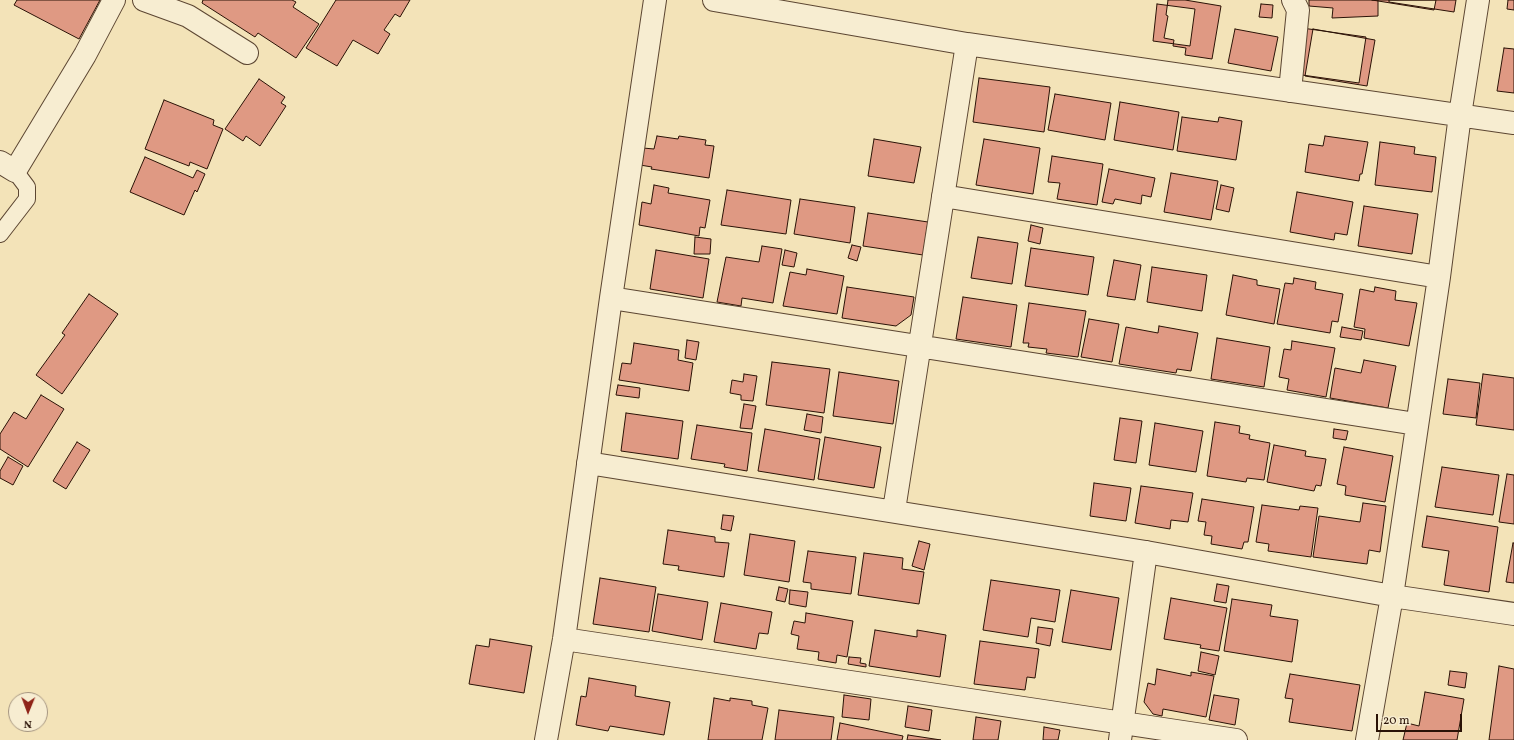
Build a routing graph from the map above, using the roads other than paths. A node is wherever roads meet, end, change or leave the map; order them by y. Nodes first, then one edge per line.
1 (114, 0) edge
2 (144, 0) edge
3 (655, 0) edge
4 (714, 0) edge
5 (1293, 0) edge
6 (1478, 0) edge
7 (191, 8) edge
8 (967, 44) junction
9 (247, 53) dead end
10 (1290, 91) junction
11 (1460, 116) junction
12 (1514, 123) edge
13 (8, 166) edge
14 (943, 196) junction
15 (0, 234) edge
16 (1439, 277) junction
17 (611, 298) junction
18 (919, 348) junction
19 (1416, 424) junction
20 (588, 463) junction
21 (894, 510) junction
22 (1146, 552) junction
23 (1392, 596) junction
24 (1514, 614) edge
25 (564, 638) junction
26 (1121, 731) edge
27 (546, 740) edge
28 (1236, 740) edge
29 (1367, 740) edge

1 - 13 street
2 - 7 street
3 - 17 street
4 - 8 street
5 - 10 street
6 - 11 street
7 - 9 street
8 - 10 street
8 - 14 street
10 - 11 street
11 - 12 street
11 - 16 street
13 - 15 lane
14 - 16 street
14 - 18 street
16 - 19 street
17 - 18 street
17 - 20 street
18 - 19 street
18 - 21 street
19 - 23 street
20 - 21 street
20 - 25 street
21 - 22 street
22 - 23 street
22 - 26 street
23 - 24 street
23 - 29 street
25 - 26 street
25 - 27 street
26 - 28 street

